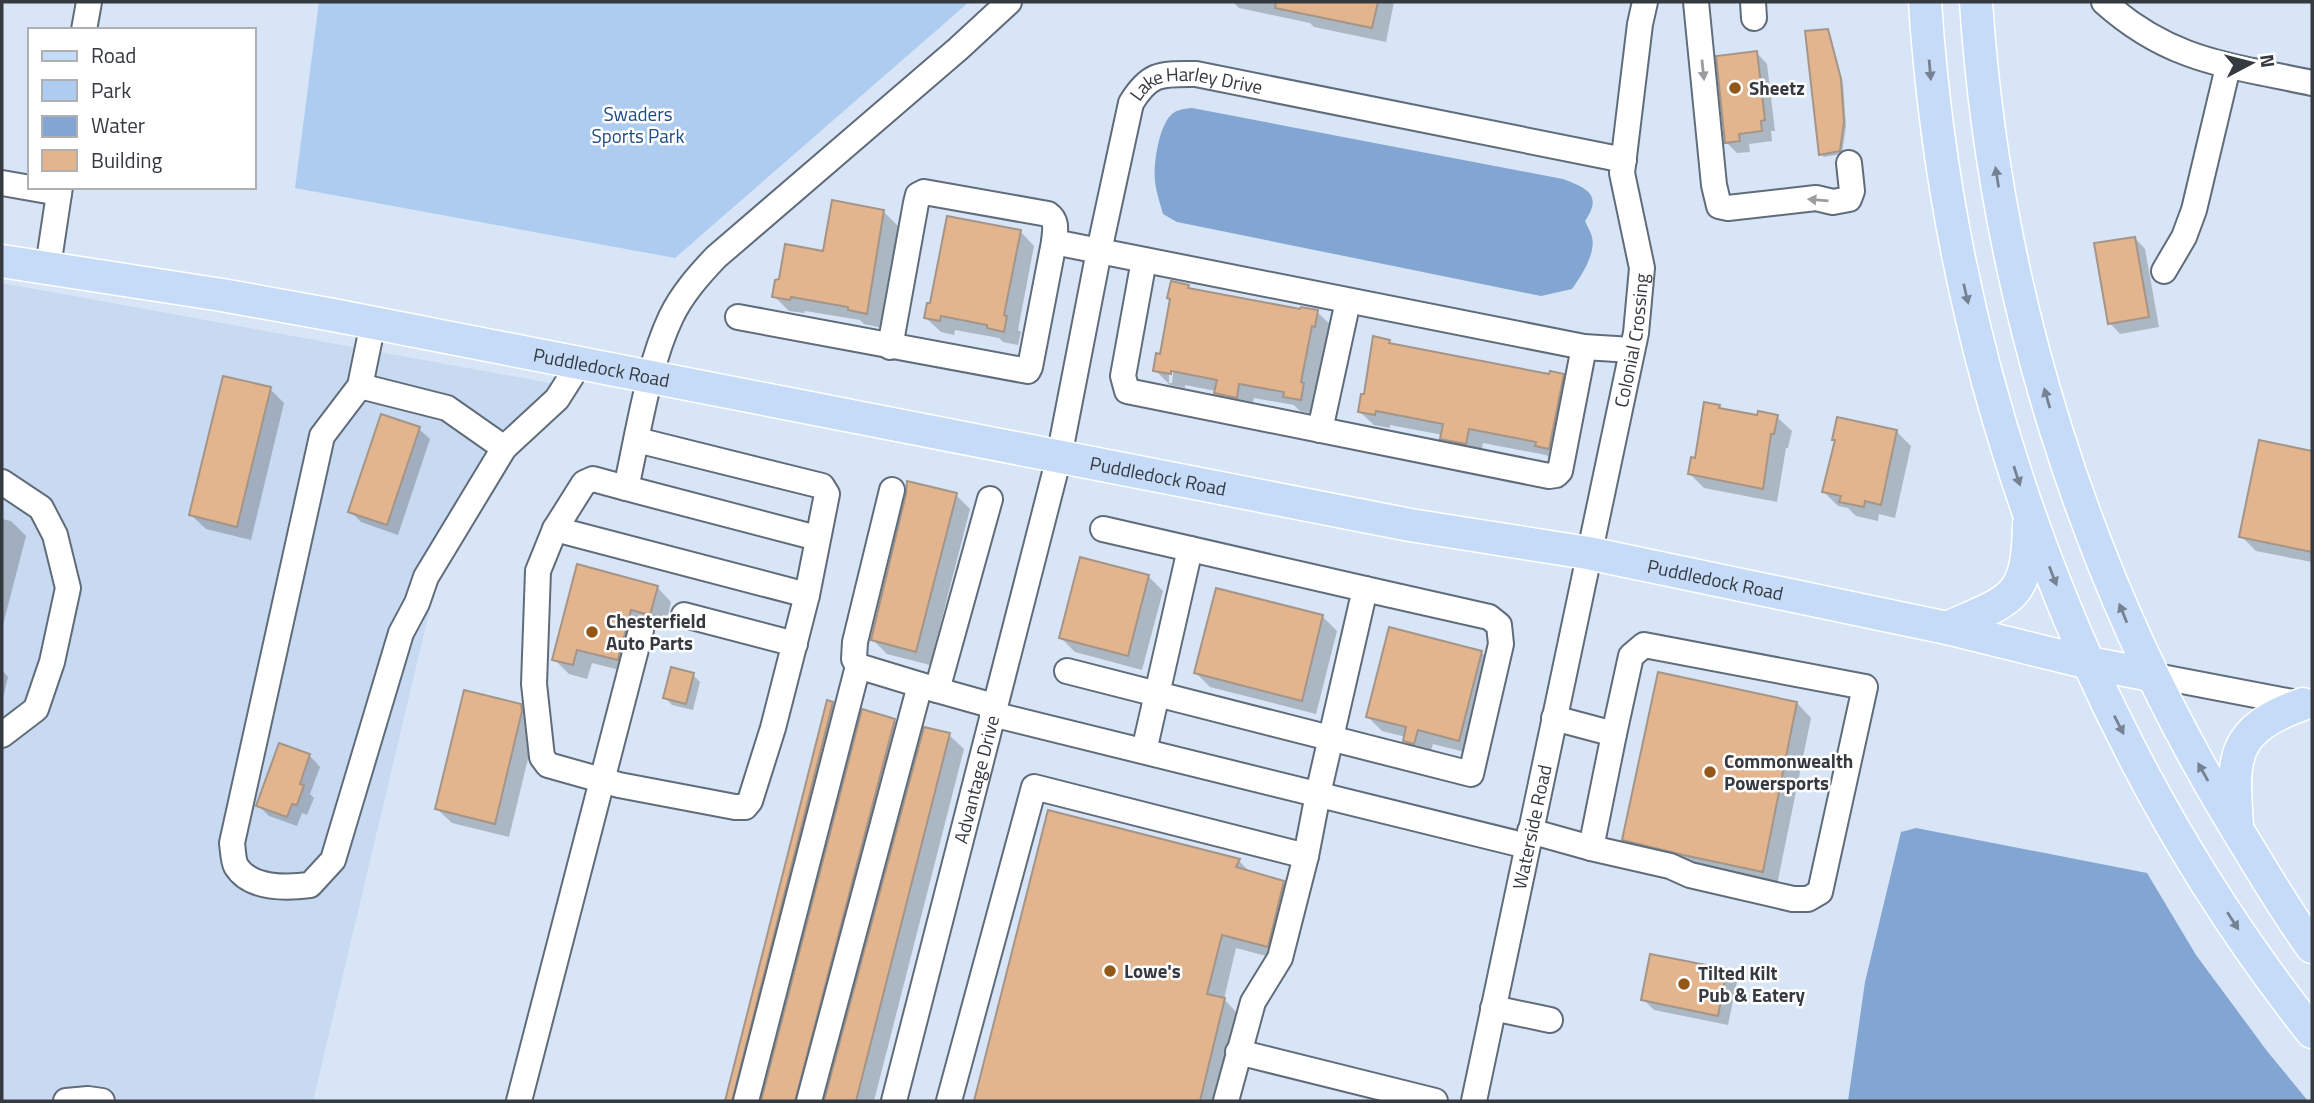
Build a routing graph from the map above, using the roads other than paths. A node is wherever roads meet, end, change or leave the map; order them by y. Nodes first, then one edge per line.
1 (89, 2) edge
2 (1009, 2) edge
3 (1645, 2) edge
4 (1696, 2) edge
5 (1925, 2) edge
6 (1976, 2) edge
7 (2104, 2) edge
8 (84, 28) edge
9 (2228, 67) junction
10 (2312, 83) edge
11 (1624, 160) junction
12 (1849, 163) dead end
13 (2, 183) edge
14 (28, 186) edge
15 (60, 190) edge
16 (1054, 242) junction
17 (1099, 251) junction
18 (1144, 260) junction
19 (2, 261) edge
20 (48, 267) junction
21 (2164, 271) dead end
22 (1348, 301) junction
23 (738, 317) dead end
24 (373, 323) junction
25 (890, 347) junction
26 (1584, 348) junction
27 (1632, 350) junction
28 (577, 363) junction
29 (651, 377) junction
30 (360, 386) junction
31 (1320, 430) junction
32 (637, 440) junction
33 (504, 448) junction
34 (1059, 457) junction
35 (2, 482) edge
36 (626, 488) junction
37 (892, 490) dead end
38 (990, 499) dead end
39 (2029, 513) junction
40 (555, 529) junction
41 (1103, 529) dead end
42 (817, 538) junction
43 (1190, 549) junction
44 (1588, 553) junction
45 (1365, 589) junction
46 (807, 595) junction
47 (684, 615) dead end
48 (1947, 628) junction
49 (641, 630) dead end
50 (795, 644) junction
51 (2089, 663) junction
52 (858, 666) junction
53 (1067, 671) dead end
54 (2151, 675) junction
55 (928, 687) junction
56 (1156, 694) junction
57 (2308, 705) edge
58 (993, 710) junction
59 (1554, 718) junction
60 (1614, 734) junction
61 (2, 735) edge
62 (1331, 737) junction
63 (1144, 751) junction
64 (603, 781) junction
65 (1318, 794) junction
66 (2238, 831) junction
67 (1529, 839) junction
68 (1591, 848) junction
69 (1306, 856) junction
70 (2312, 947) edge
71 (1493, 1008) junction
72 (1550, 1020) dead end
73 (2312, 1032) edge
74 (1238, 1052) junction
75 (66, 1101) edge
76 (102, 1101) edge
77 (519, 1101) edge
78 (746, 1101) edge
79 (808, 1101) edge
80 (894, 1101) edge
81 (949, 1101) edge
82 (1226, 1101) edge
83 (1436, 1101) edge
84 (1474, 1101) edge

1 - 8 street
2 - 29 street
3 - 11 street, Colonial Crossing
4 - 12 street
5 -> 39 main road
54 -> 6 main road
7 - 9 street
9 - 10 street
9 - 21 street
11 - 17 street, Lake Harley Drive
11 - 27 street, Colonial Crossing
13 - 14 street
15 - 20 street
16 - 17 street
16 - 25 street
16 - 25 street
17 - 18 street
17 - 34 street, Lake Harley Drive
18 - 22 street
18 - 31 street
19 - 20 main road, Puddledock Road
20 - 24 main road, Puddledock Road
22 - 26 street
22 - 31 street
23 - 25 street
24 - 28 main road, Puddledock Road
24 - 30 street
26 - 27 street
26 - 31 street
27 - 44 street, Colonial Crossing
28 - 29 main road, Puddledock Road
28 - 33 street
29 - 32 street
29 - 34 main road, Puddledock Road
30 - 33 street
30 - 33 street
32 - 36 street
32 - 42 street
34 - 44 main road, Puddledock Road
34 - 58 street, Advantage Drive
35 - 61 street
36 - 40 street
36 - 42 street
37 - 52 street
38 - 55 street
39 - 48 main road
39 -> 51 main road
40 - 46 street
40 - 64 street
41 - 43 street
42 - 46 street
43 - 45 street
43 - 56 street
44 - 48 main road, Puddledock Road
44 - 59 street, Waterside Road
45 - 62 street
45 - 62 street
46 - 50 street
47 - 50 street
48 - 51 main road, Puddledock Road
49 - 64 street
50 - 64 street
51 - 54 main road, Puddledock Road
51 -> 73 main road
52 - 55 street
52 - 78 street
53 - 56 street
54 - 57 street, Puddledock Road
66 -> 54 main road
55 - 58 street
55 - 79 street
56 - 62 street
56 - 63 street
57 - 66 main road
58 - 63 street
58 - 80 street, Advantage Drive
59 - 60 street
59 - 67 street, Waterside Road
60 - 68 street
60 - 68 street
62 - 65 street
63 - 65 street
64 - 77 street
65 - 67 street
65 - 69 street
66 - 70 main road
67 - 68 street
67 - 71 street, Waterside Road
69 - 74 street
69 - 81 street
71 - 72 street
71 - 84 street, Waterside Road
74 - 82 street
74 - 83 street
75 - 76 street

